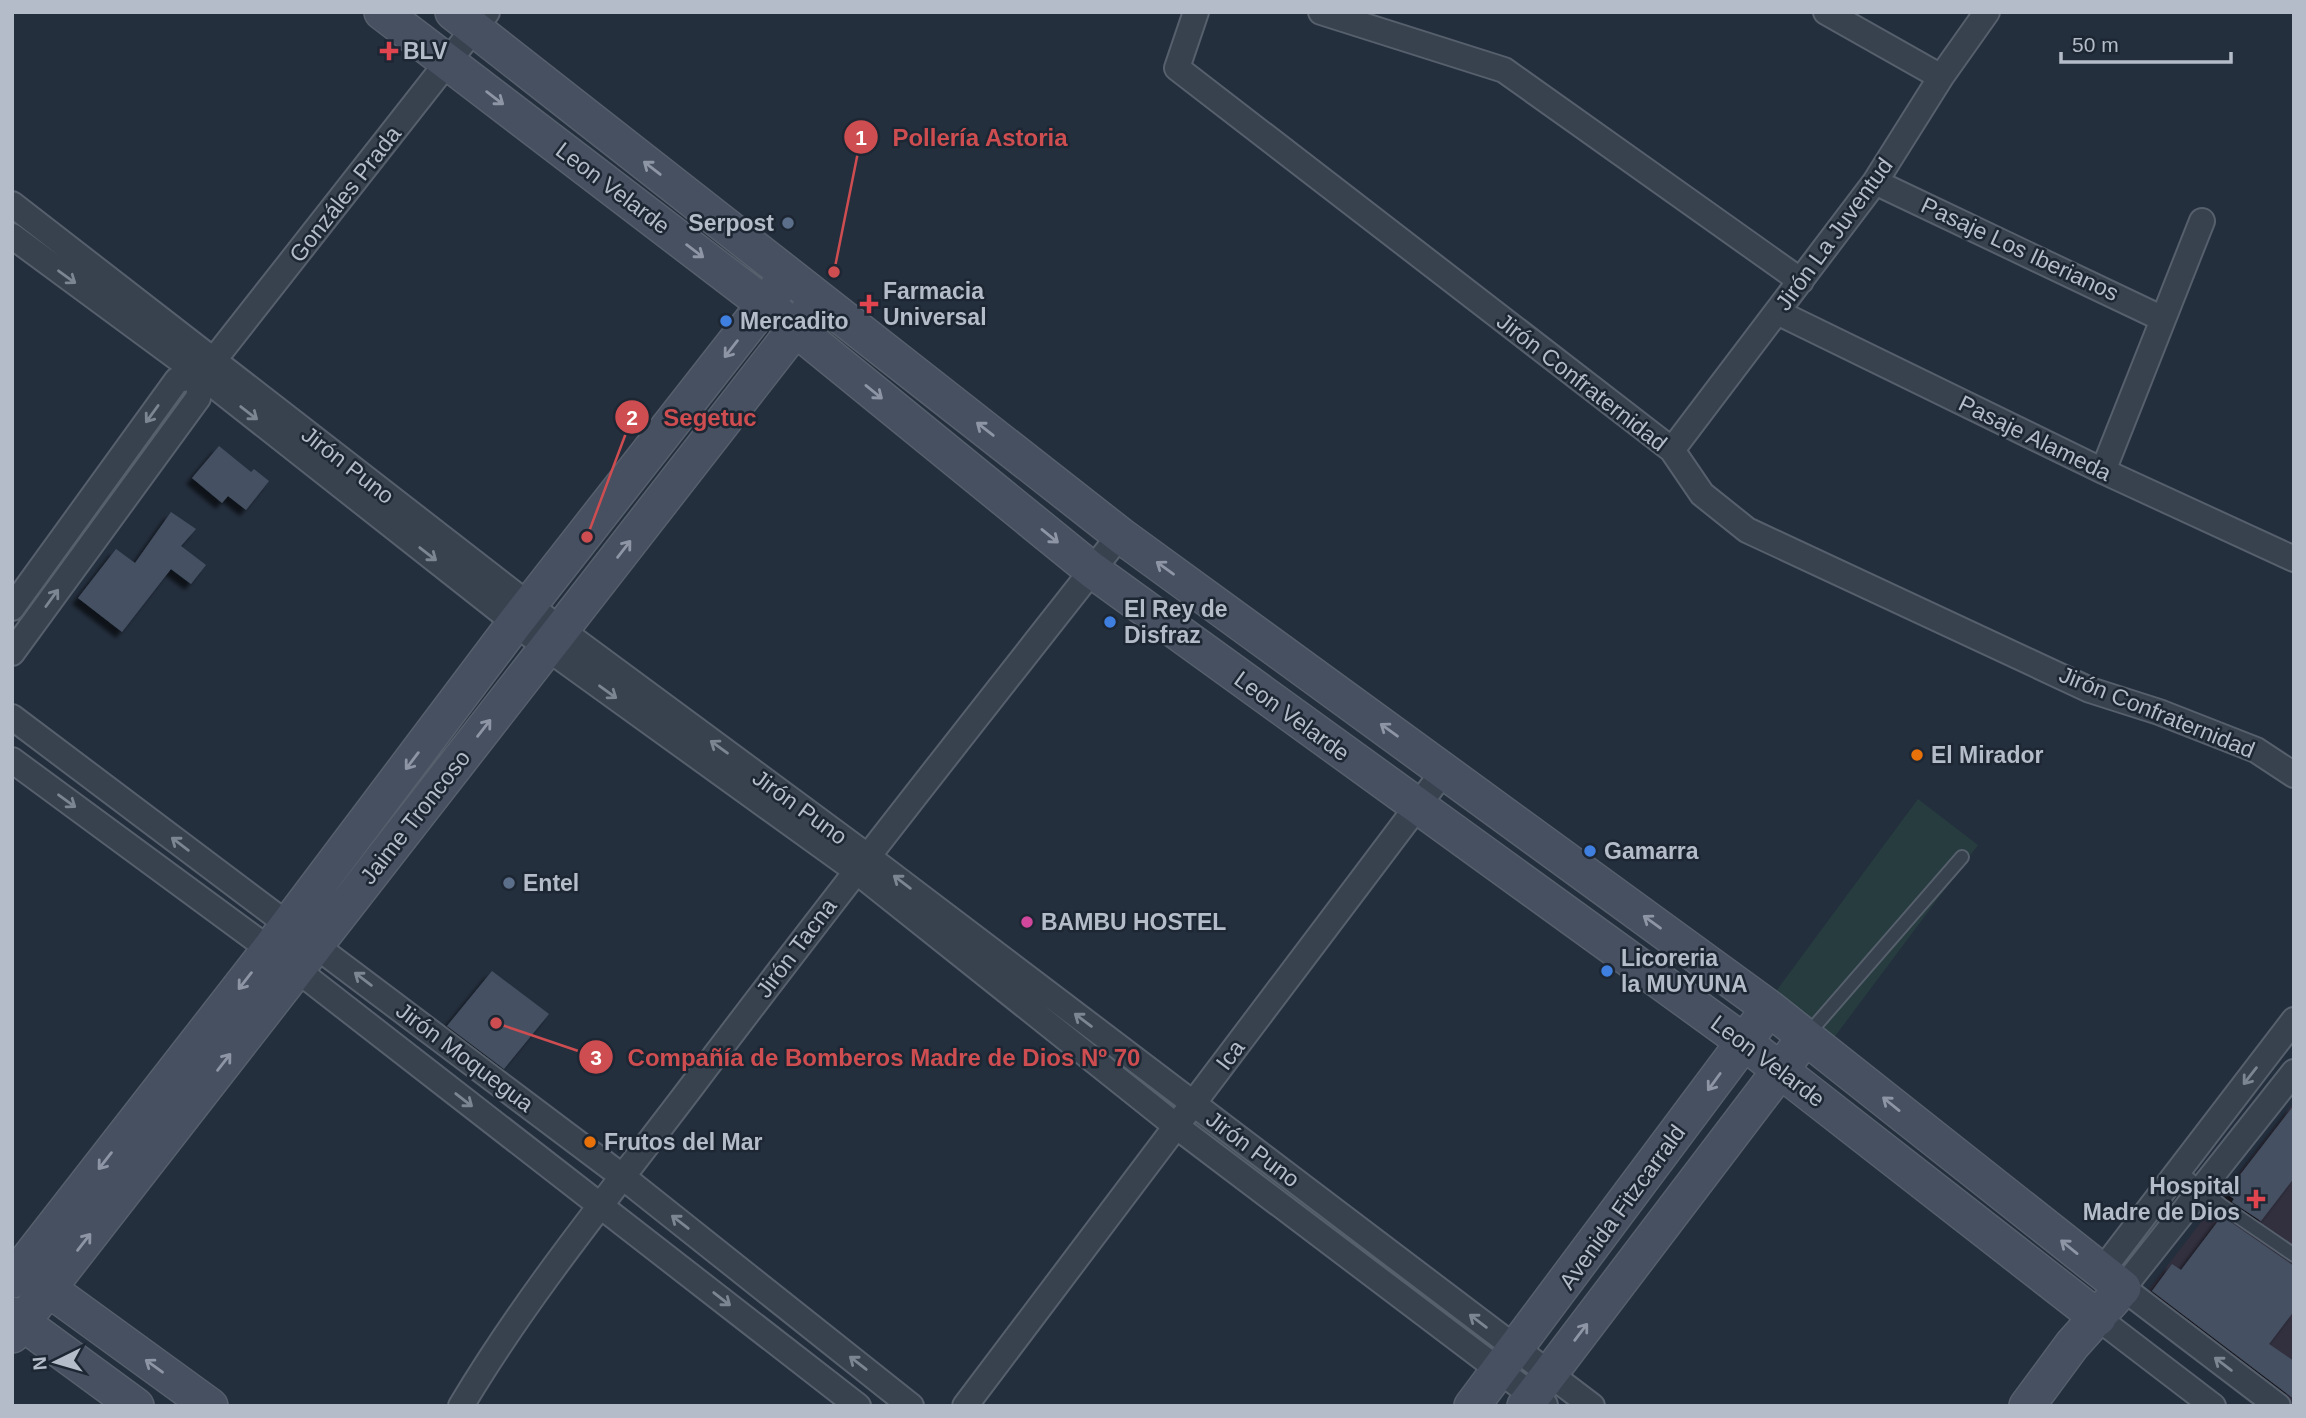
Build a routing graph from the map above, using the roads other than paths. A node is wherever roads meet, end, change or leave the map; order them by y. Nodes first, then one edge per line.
1 (382, 12) edge
2 (1196, 12) edge
3 (1321, 12) edge
4 (1826, 12) edge
5 (1987, 12) edge
6 (472, 18) edge
7 (450, 62) junction
8 (1941, 77) junction
9 (1875, 182) junction
10 (12, 204) edge
11 (2202, 221) dead end
12 (12, 236) edge
13 (788, 275) junction
14 (1801, 281) junction
15 (818, 299) junction
16 (766, 305) junction
17 (1777, 312) junction
18 (2163, 319) junction
19 (796, 329) junction
20 (208, 368) junction
21 (1672, 450) junction
22 (2103, 471) junction
23 (1120, 535) junction
24 (2294, 559) edge
25 (1092, 570) junction
26 (12, 608) edge
27 (522, 614) junction
28 (554, 639) junction
29 (12, 653) edge
30 (12, 717) edge
31 (12, 760) edge
32 (1444, 771) junction
33 (2294, 775) edge
34 (1417, 807) junction
35 (1962, 857) dead end
36 (861, 863) junction
37 (292, 947) junction
38 (1769, 1008) junction
39 (2293, 1023) edge
40 (1806, 1036) junction
41 (446, 1042) junction
42 (1744, 1042) junction
43 (1780, 1069) junction
44 (425, 1070) junction
45 (2294, 1072) edge
46 (1193, 1103) junction
47 (1176, 1126) junction
48 (2178, 1170) junction
49 (623, 1177) junction
50 (2201, 1189) junction
51 (602, 1205) junction
52 (2294, 1255) edge
53 (23, 1275) edge
54 (2112, 1280) junction
55 (2090, 1311) junction
56 (15, 1324) edge
57 (1508, 1361) junction
58 (483, 1368) junction
59 (1538, 1395) edge
60 (136, 1406) edge
61 (210, 1406) edge
62 (447, 1406) edge
63 (461, 1406) edge
64 (858, 1406) edge
65 (911, 1406) edge
66 (965, 1406) edge
67 (1472, 1406) edge
68 (1592, 1406) edge
69 (2027, 1406) edge
70 (2213, 1406) edge
71 (2278, 1406) edge

1 - 7 street, Leon Velarde
2 - 21 street, Jirón Confraternidad
3 - 14 street
4 - 8 street
5 - 8 street, Jirón La Juventud
6 - 7 street, Gonzáles Prada
13 -> 6 street, Leon Velarde
7 -> 16 street, Leon Velarde
7 - 20 street, Gonzáles Prada
8 - 9 street, Jirón La Juventud
9 - 14 street, Jirón La Juventud
9 - 18 street, Pasaje Los Iberianos
10 - 20 street, Jirón Puno
11 - 18 street
12 -> 20 street, Jirón Puno
13 - 15 street, Leon Velarde
13 - 16 street, Jaime Troncoso
14 - 17 street, Jirón La Juventud
15 - 19 street, Jaime Troncoso
23 -> 15 street, Leon Velarde
16 - 19 street, Leon Velarde
16 -> 27 street, Jaime Troncoso
17 - 21 street, Jirón La Juventud
17 - 22 street, Pasaje Alameda
18 - 22 street
19 -> 25 street, Leon Velarde
28 -> 19 street, Jaime Troncoso
20 -> 26 street
20 - 27 street, Jirón Puno
29 -> 20 street, Gonzáles Prada
21 - 33 street, Jirón Confraternidad
22 - 24 street, Pasaje Alameda
23 - 25 street, Jirón Tacna
32 -> 23 street, Leon Velarde
25 - 34 street, Leon Velarde
25 - 36 street, Jirón Tacna
27 - 28 street, Jirón Puno
27 -> 37 street, Jaime Troncoso
28 - 36 street, Jirón Puno
37 -> 28 street, Jaime Troncoso
37 -> 30 street, Jirón Moquegua
31 -> 37 street, Jirón Moquegua
32 - 34 street, Ica
38 -> 32 street, Leon Velarde
34 - 42 street, Leon Velarde
34 - 46 street, Ica
35 - 40 lane
46 -> 36 street, Jirón Puno
36 - 47 street, Jirón Puno
36 - 49 street, Jirón Tacna
41 -> 37 street, Jirón Moquegua
37 - 44 street, Jirón Moquegua
37 - 53 street, Jaime Troncoso
38 - 40 street, Leon Velarde
38 - 42 street, Avenida Fitzcarrald
39 -> 48 street
40 - 43 street, Avenida Fitzcarrald
54 -> 40 street, Leon Velarde
41 - 44 street
41 - 49 street, Jirón Moquegua
42 - 43 street, Leon Velarde
42 -> 57 street, Avenida Fitzcarrald
43 - 55 street, Leon Velarde
59 -> 43 street, Avenida Fitzcarrald
44 -> 51 street, Jirón Moquegua
45 - 50 street
46 - 47 street, Ica
57 -> 46 street, Jirón Puno
47 - 57 street, Jirón Puno
47 - 66 street, Ica
48 - 50 lane
48 - 54 street
49 - 51 street, Jirón Tacna
65 -> 49 street, Jirón Moquegua
50 - 52 lane
50 - 54 street
51 - 58 street, Jirón Tacna
51 -> 64 street, Jirón Moquegua
53 - 56 street, Jaime Troncoso
61 -> 53 street
54 - 55 street
71 -> 54 street, Leon Velarde
55 - 69 street
55 - 70 street, Leon Velarde
56 - 60 street
57 - 59 street, Jirón Puno
57 - 67 street, Avenida Fitzcarrald
58 - 62 street, Jirón Tacna
58 - 63 street, Jirón Tacna
59 - 68 street, Jirón Puno

